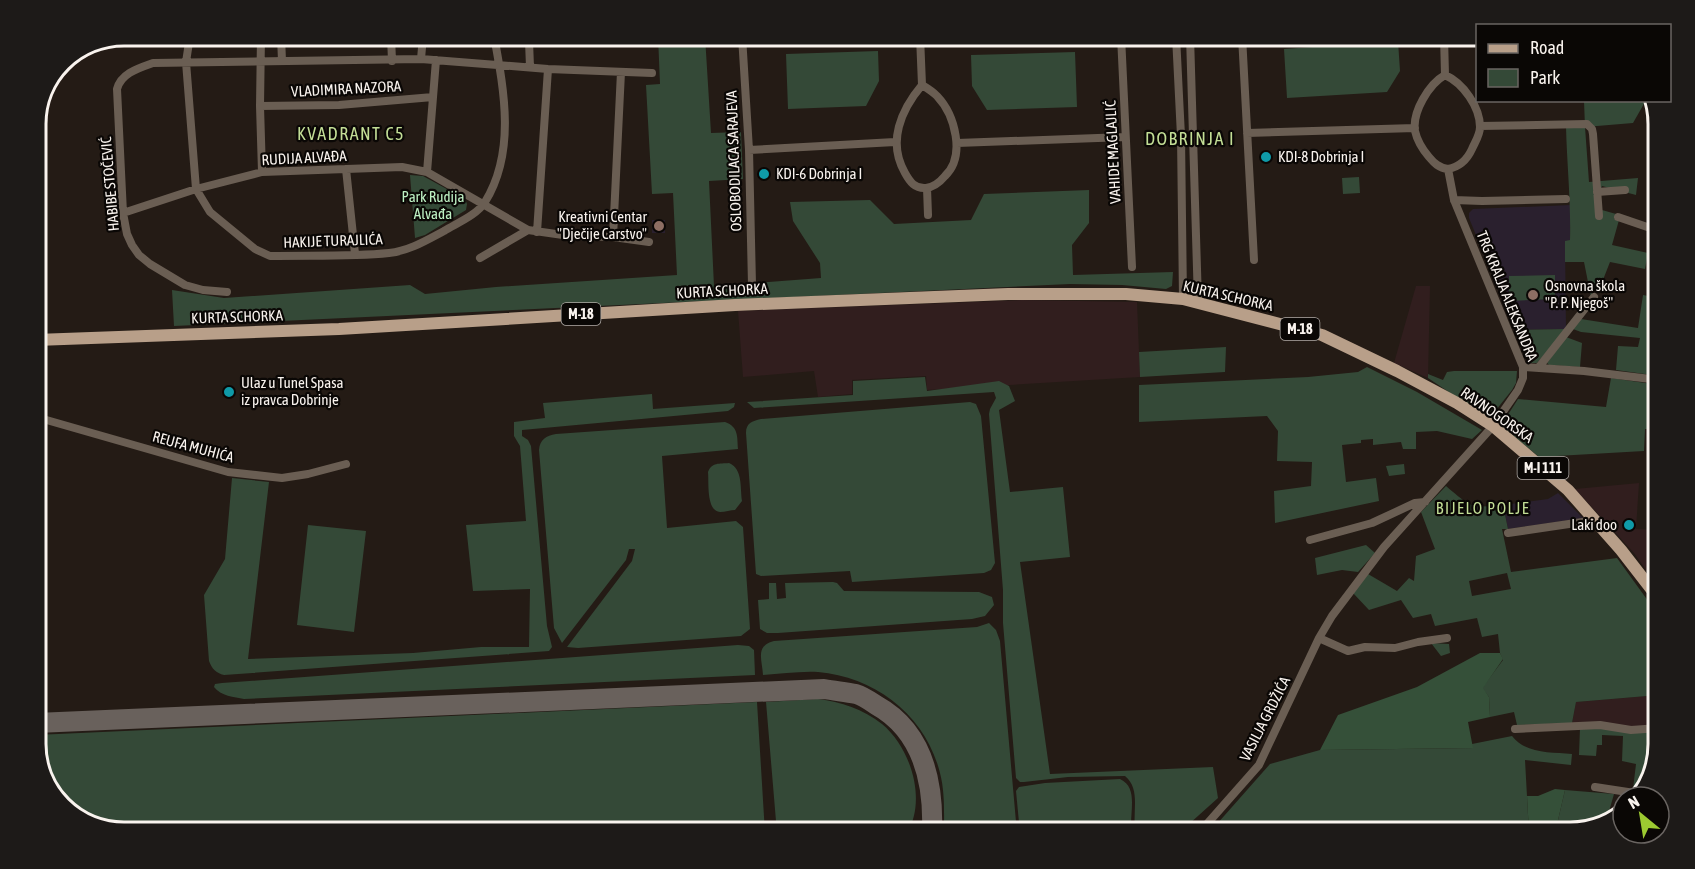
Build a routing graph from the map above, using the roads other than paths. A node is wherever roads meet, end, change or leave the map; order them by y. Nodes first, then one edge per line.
1 (188, 46) edge
2 (261, 46) edge
3 (281, 46) edge
4 (391, 46) edge
5 (423, 46) edge
6 (496, 46) edge
7 (529, 46) edge
8 (743, 46) edge
9 (920, 46) edge
10 (1122, 46) edge
11 (1176, 46) edge
12 (1190, 46) edge
13 (1243, 46) edge
14 (1444, 46) edge
15 (422, 59) junction
16 (436, 60) junction
17 (282, 61) junction
18 (392, 61) junction
19 (186, 62) junction
20 (260, 62) junction
21 (500, 66) junction
22 (530, 67) junction
23 (548, 69) junction
24 (621, 72) junction
25 (652, 73) dead end
26 (1445, 75) junction
27 (922, 85) junction
28 (434, 97) junction
29 (260, 106) junction
30 (1480, 126) junction
31 (1415, 128) junction
32 (1247, 133) junction
33 (1125, 137) junction
34 (895, 142) junction
35 (957, 143) junction
36 (749, 150) junction
37 (346, 169) junction
38 (1448, 169) junction
39 (262, 172) junction
40 (427, 172) junction
41 (927, 188) junction
42 (196, 189) junction
43 (1625, 190) dead end
44 (1597, 192) junction
45 (1566, 199) dead end
46 (1454, 200) junction
47 (484, 203) junction
48 (123, 213) junction
49 (928, 215) dead end
50 (1599, 216) dead end
51 (1618, 217) dead end
52 (1648, 227) edge
53 (533, 231) junction
54 (613, 237) junction
55 (649, 242) dead end
56 (355, 254) junction
57 (480, 258) dead end
58 (1254, 260) dead end
59 (1132, 267) dead end
60 (752, 285) dead end
61 (227, 292) dead end
62 (1594, 297) dead end
63 (1183, 299) junction
64 (1198, 302) junction
65 (47, 339) edge
66 (1523, 367) junction
67 (1539, 367) junction
68 (1397, 371) joint
69 (1648, 379) edge
70 (47, 420) edge
71 (1493, 426) junction
72 (346, 464) dead end
73 (1425, 502) junction
74 (1596, 520) junction
75 (1508, 533) dead end
76 (1310, 540) dead end
77 (1648, 585) edge
78 (1319, 638) junction
79 (1447, 638) dead end
80 (1515, 729) dead end
81 (1648, 729) edge
82 (1595, 787) dead end
83 (1611, 789) edge
84 (1209, 822) edge

1 - 19 street
2 - 20 street
3 - 17 street
4 - 18 street
5 - 15 street
6 - 21 street
7 - 22 street
8 - 36 street, OSLOBODILACA SARAJEVA
9 - 27 street
10 - 33 street, VAHIDE MAGLAJLIĆ
11 - 63 street
12 - 64 street
13 - 32 street
14 - 26 street
15 - 16 street
15 - 18 street
16 - 21 street
16 - 28 street
17 - 18 street
17 - 20 street
19 - 20 street
19 - 42 street
19 - 48 street, HABIBE STOČEVIĆ
20 - 29 street
21 - 22 street
21 - 47 street
22 - 23 street
23 - 24 street
23 - 53 street
24 - 25 street
24 - 54 street
26 - 30 street
26 - 31 street
27 - 34 street
27 - 35 street
28 - 29 street, VLADIMIRA NAZORA
28 - 40 street
29 - 39 street
30 - 38 street
30 - 44 street
31 - 32 street
31 - 38 street
32 - 58 street
33 - 35 street
33 - 59 street, VAHIDE MAGLAJLIĆ
34 - 36 street
34 - 41 street
35 - 41 street
36 - 60 street, OSLOBODILACA SARAJEVA
37 - 39 street, RUDIJA ALVAĐA
37 - 40 street, RUDIJA ALVAĐA
37 - 56 street
38 - 46 street, TRG KRALJA ALEKSANDRA
39 - 42 street, RUDIJA ALVAĐA
40 - 47 street, RUDIJA ALVAĐA
41 - 49 street
42 - 48 street, RUDIJA ALVAĐA
42 - 56 street, HAKIJE TURAJLIĆA
43 - 44 street
44 - 50 street
45 - 46 street
46 - 66 street, TRG KRALJA ALEKSANDRA
47 - 53 street, RUDIJA ALVAĐA
47 - 56 street, HAKIJE TURAJLIĆA
48 - 61 street, HABIBE STOČEVIĆ
51 - 52 street
53 - 54 street
53 - 57 street
54 - 55 street
62 - 67 street
63 - 64 main road, KURTA SCHORKA / M-18
63 - 65 main road, KURTA SCHORKA / M-18
64 - 68 main road, KURTA SCHORKA / M-18
66 - 67 street
66 - 71 street, TRG KRALJA ALEKSANDRA
67 - 69 street
68 - 71 main road, RAVNOGORSKA / M-I 111
70 - 72 street, REUFA MUHIĆA
71 - 73 street, VASILJA GRDŽIĆA
71 - 74 main road, RAVNOGORSKA / M-I 111
73 - 76 street
73 - 78 street, VASILJA GRDŽIĆA
74 - 75 street
74 - 77 main road, RAVNOGORSKA / M-I 111
78 - 79 street
78 - 84 street, VASILJA GRDŽIĆA
80 - 81 street
82 - 83 street

